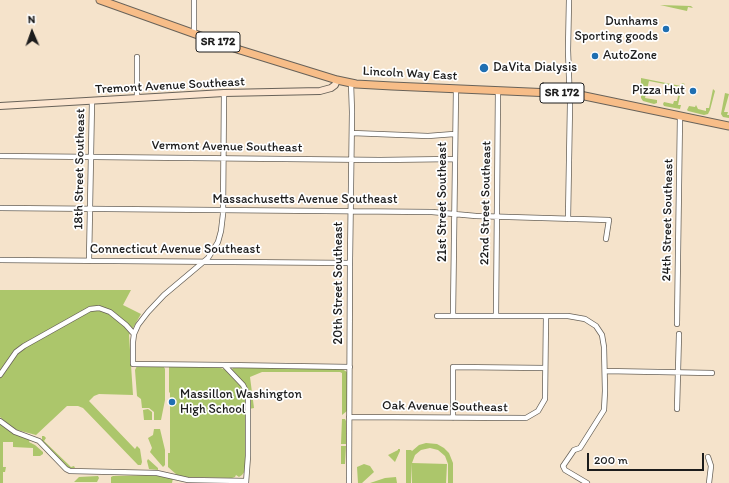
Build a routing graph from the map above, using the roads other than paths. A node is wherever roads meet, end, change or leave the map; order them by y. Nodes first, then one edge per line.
1 (100, 0) edge
2 (194, 0) edge
3 (569, 0) edge
4 (194, 33) junction
5 (137, 57) dead end
6 (337, 80) junction
7 (351, 83) junction
8 (456, 89) junction
9 (498, 90) junction
10 (224, 93) junction
11 (569, 93) junction
12 (137, 98) junction
13 (92, 101) junction
14 (0, 106) edge
15 (680, 116) junction
16 (729, 126) edge
17 (352, 133) junction
18 (454, 134) junction
19 (0, 156) edge
20 (91, 156) junction
21 (224, 158) junction
22 (454, 158) junction
23 (352, 159) junction
24 (0, 208) edge
25 (91, 209) junction
26 (223, 210) junction
27 (351, 211) junction
28 (454, 214) junction
29 (497, 216) junction
30 (568, 219) junction
31 (606, 239) dead end
32 (0, 260) edge
33 (89, 261) junction
34 (204, 262) junction
35 (350, 263) junction
36 (437, 316) dead end
37 (453, 316) junction
38 (496, 316) junction
39 (546, 316) junction
40 (677, 324) dead end
41 (134, 334) junction
42 (679, 334) dead end
43 (224, 365) junction
44 (350, 366) junction
45 (546, 368) junction
46 (605, 371) junction
47 (678, 372) junction
48 (712, 373) dead end
49 (0, 375) edge
50 (677, 409) dead end
51 (350, 418) junction
52 (452, 418) junction
53 (0, 421) edge
54 (708, 457) dead end
55 (246, 482) edge
56 (349, 483) edge
57 (587, 483) edge
58 (709, 483) edge

1 - 4 main road, Lincoln Way East / SR 172
2 - 4 street
3 - 11 street
4 - 6 main road, Lincoln Way East / SR 172
5 - 12 street
6 - 7 main road, Lincoln Way East / SR 172
6 - 10 street, Tremont Avenue Southeast
7 - 8 main road, Lincoln Way East / SR 172
7 - 17 street, 20th Street Southeast
8 - 9 main road, Lincoln Way East / SR 172
8 - 18 street, 21st Street Southeast
9 - 11 main road, Lincoln Way East / SR 172
9 - 29 street, 22nd Street Southeast
10 - 12 street, Tremont Avenue Southeast
10 - 21 street
11 - 15 main road, Lincoln Way East / SR 172
11 - 30 street
12 - 13 street, Tremont Avenue Southeast
13 - 14 street, Tremont Avenue Southeast
13 - 20 street, 18th Street Southeast
15 - 16 main road, Lincoln Way East / SR 172
15 - 40 street, 24th Street Southeast
17 - 18 street
17 - 23 street, 20th Street Southeast
18 - 22 street, 21st Street Southeast
19 - 20 street, Vermont Avenue Southeast
20 - 21 street, Vermont Avenue Southeast
20 - 25 street, 18th Street Southeast
21 - 23 street, Vermont Avenue Southeast
21 - 26 street
22 - 23 street, Vermont Avenue Southeast
22 - 28 street, 21st Street Southeast
23 - 27 street, 20th Street Southeast
24 - 25 street, Massachusetts Avenue Southeast
25 - 26 street, Massachusetts Avenue Southeast
25 - 33 street, 18th Street Southeast
26 - 27 street, Massachusetts Avenue Southeast
26 - 34 street
27 - 28 street, Massachusetts Avenue Southeast
27 - 35 street, 20th Street Southeast
28 - 29 street, Massachusetts Avenue Southeast
28 - 37 street, 21st Street Southeast
29 - 30 street, Massachusetts Avenue Southeast
29 - 38 street, 22nd Street Southeast
30 - 31 street, Massachusetts Avenue Southeast
32 - 33 street, Connecticut Avenue Southeast
33 - 34 street, Connecticut Avenue Southeast
34 - 35 street, Connecticut Avenue Southeast
34 - 41 street
35 - 44 street, 20th Street Southeast
36 - 37 street
37 - 38 street
38 - 39 street
39 - 45 street
39 - 46 street
41 - 43 street
41 - 49 street
42 - 47 street
43 - 44 street
43 - 55 street
44 - 51 street, 20th Street Southeast
45 - 52 street, Oak Avenue Southeast
45 - 52 street
46 - 47 street
46 - 57 street
47 - 48 street
47 - 50 street
51 - 52 street, Oak Avenue Southeast
51 - 56 street, 20th Street Southeast
53 - 55 street
54 - 58 street

